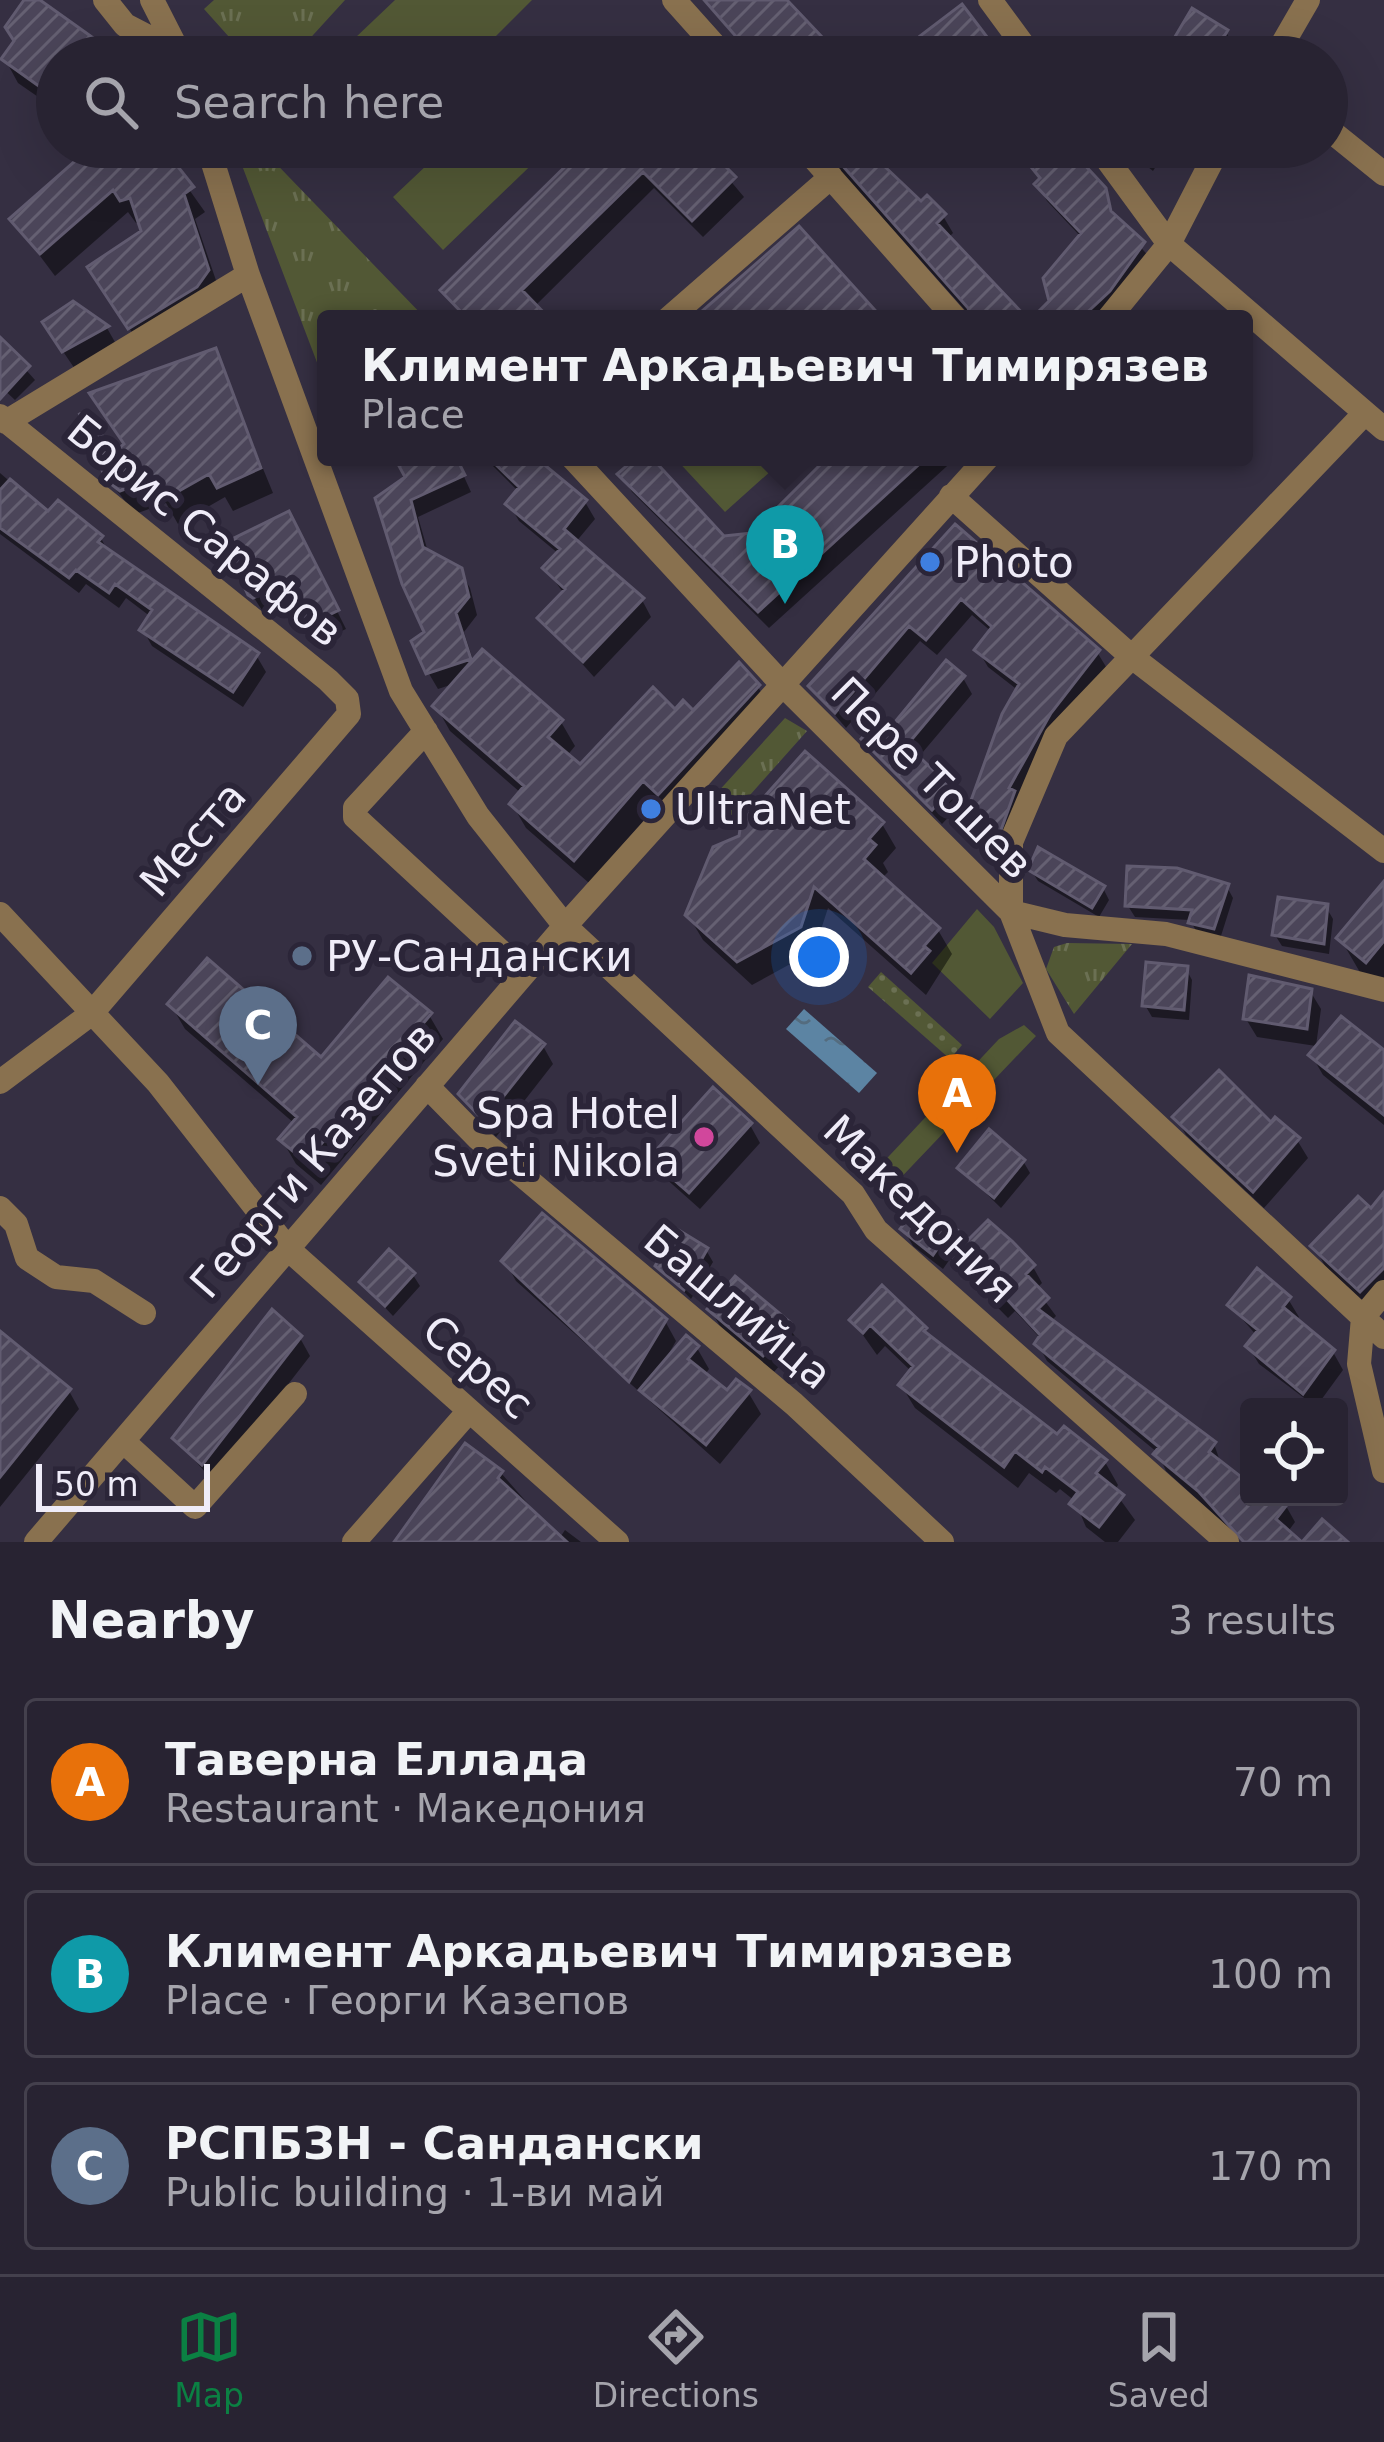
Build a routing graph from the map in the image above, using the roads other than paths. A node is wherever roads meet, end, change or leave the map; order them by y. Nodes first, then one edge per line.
1 (105, 0) edge
2 (152, 0) edge
3 (674, 0) edge
4 (990, 0) edge
5 (1308, 0) edge
6 (145, 36) edge
7 (170, 36) edge
8 (706, 36) edge
9 (1016, 36) edge
10 (1287, 36) edge
11 (1348, 145) edge
12 (215, 168) edge
13 (822, 168) edge
14 (1113, 168) edge
15 (1208, 168) edge
16 (1384, 174) edge
17 (830, 177) junction
18 (1169, 244) junction
19 (248, 274) junction
20 (678, 310) edge
21 (948, 310) edge
22 (1115, 310) edge
23 (1245, 310) edge
24 (1253, 317) edge
25 (3, 419) edge
26 (1374, 421) edge
27 (317, 462) edge
28 (318, 466) edge
29 (580, 466) edge
30 (979, 466) edge
31 (951, 496) junction
32 (1132, 657) junction
33 (781, 683) junction
34 (350, 715) joint
35 (426, 731) junction
36 (1384, 851) edge
37 (1011, 912) junction
38 (0, 914) edge
39 (565, 926) junction
40 (524, 974) junction
41 (1382, 984) edge
42 (91, 1014) junction
43 (0, 1082) edge
44 (428, 1087) junction
45 (0, 1208) edge
46 (288, 1250) junction
47 (1384, 1292) edge
48 (144, 1313) dead end
49 (1363, 1317) junction
50 (1384, 1337) edge
51 (295, 1394) dead end
52 (469, 1411) junction
53 (123, 1441) junction
54 (1384, 1471) edge
55 (45, 1539) edge
56 (354, 1542) edge
57 (617, 1542) edge
58 (942, 1542) edge
59 (1227, 1542) edge

1 - 6 street
2 - 7 street
3 - 8 street
4 - 9 street
5 - 10 street
11 - 16 street
12 - 19 street, Македония
13 - 17 street
14 - 18 street
15 - 18 street
17 - 20 street
17 - 21 street
18 - 22 street
18 - 23 street
19 - 25 street
19 - 27 street, Македония
24 - 26 street
25 - 34 street, Борис Сарафов
26 - 32 street
28 - 35 street, Македония
29 - 33 street, Пере Тошев
30 - 31 street, Георги Казепов
31 - 32 street
31 - 33 street, Георги Казепов
32 - 36 street
32 - 37 street
33 - 37 street, Пере Тошев
33 - 39 street, Георги Казепов
34 - 42 street, Места
35 - 39 street, Македония
35 - 40 street
37 - 41 street
37 - 49 street, Пере Тошев
38 - 42 street, Серес
39 - 40 street, Георги Казепов
39 - 59 street, Македония
40 - 44 street, Георги Казепов
42 - 43 street, Места
42 - 46 street, Серес
44 - 46 street, Георги Казепов
44 - 58 street, Башлийца
45 - 48 street
46 - 52 street, Серес
46 - 53 street, Георги Казепов
47 - 49 street
49 - 50 street, Пере Тошев
49 - 54 street
51 - 53 street
52 - 56 street
52 - 57 street, Серес
53 - 55 street, Георги Казепов

